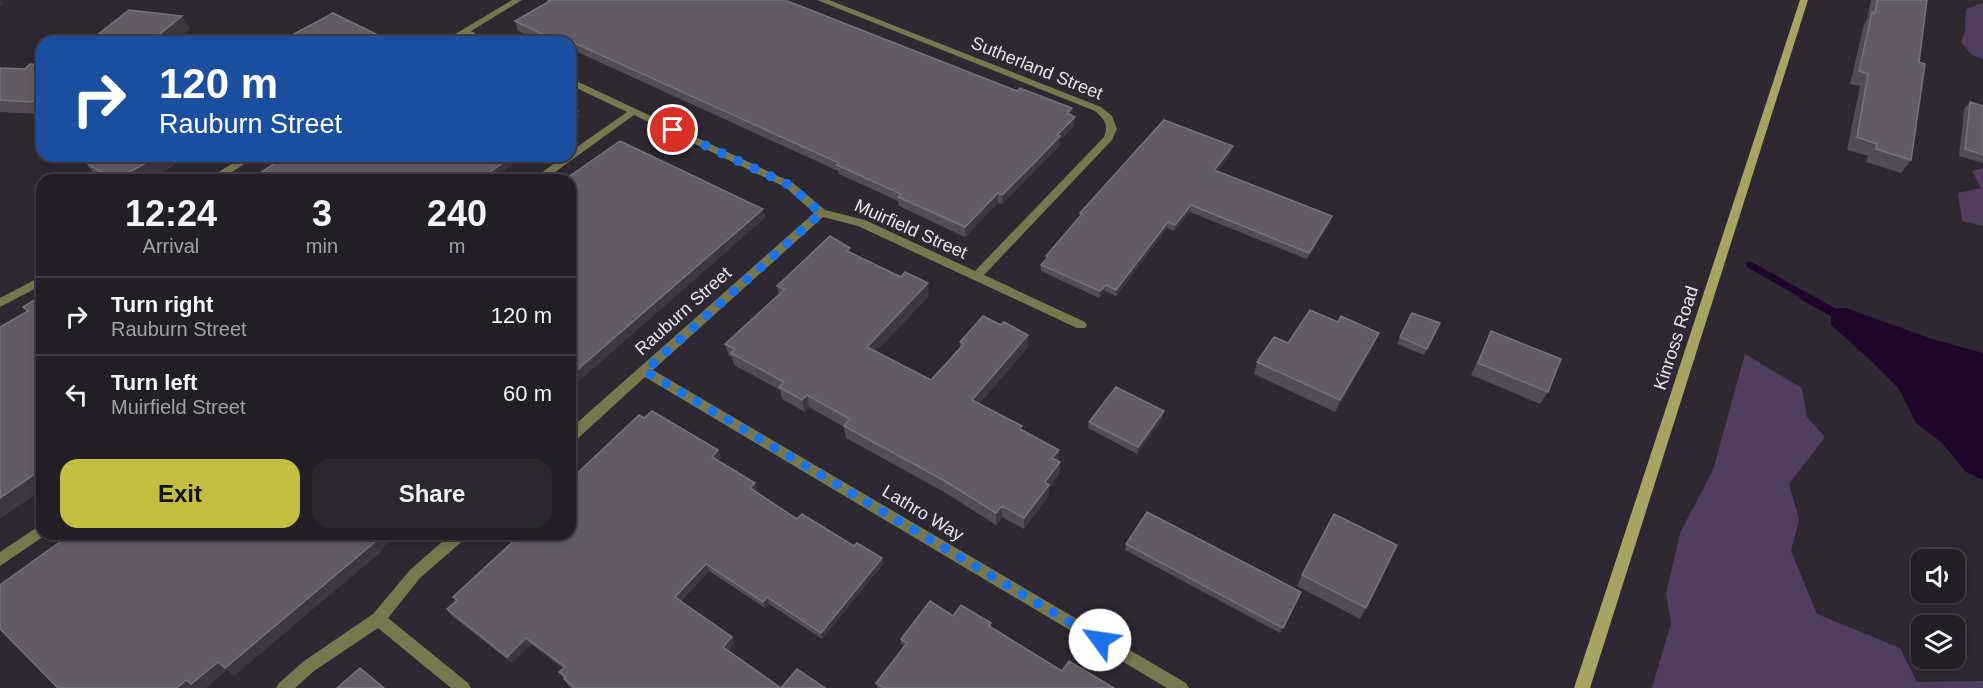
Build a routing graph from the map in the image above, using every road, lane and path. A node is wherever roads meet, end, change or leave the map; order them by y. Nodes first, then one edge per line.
1 (518, 0) edge
2 (821, 0) edge
3 (1804, 0) edge
4 (465, 32) junction
5 (458, 36) edge
6 (474, 36) edge
7 (576, 84) edge
8 (634, 111) junction
9 (576, 152) edge
10 (242, 162) edge
11 (562, 162) edge
12 (221, 174) edge
13 (545, 174) edge
14 (821, 213) junction
15 (977, 276) junction
16 (36, 283) edge
17 (0, 303) edge
18 (1081, 325) dead end
19 (645, 371) junction
20 (576, 432) edge
21 (36, 534) edge
22 (454, 540) edge
23 (0, 560) edge
24 (378, 620) junction
25 (284, 688) edge
26 (463, 688) edge
27 (1181, 688) edge
28 (1582, 688) edge

1 - 4 street
2 - 15 street, Sutherland Street
3 - 28 street, Kinross Road
4 - 5 street
4 - 6 street
7 - 8 street, Muirfield Street
8 - 9 street
8 - 14 street, Muirfield Street
10 - 12 street
11 - 13 street
14 - 15 street, Muirfield Street
14 - 19 street, Rauburn Street
15 - 18 street, Muirfield Street
16 - 17 street
19 - 20 street, Rauburn Street
19 - 27 street, Lathro Way
21 - 23 street
22 - 24 street
24 - 25 street
24 - 26 street

